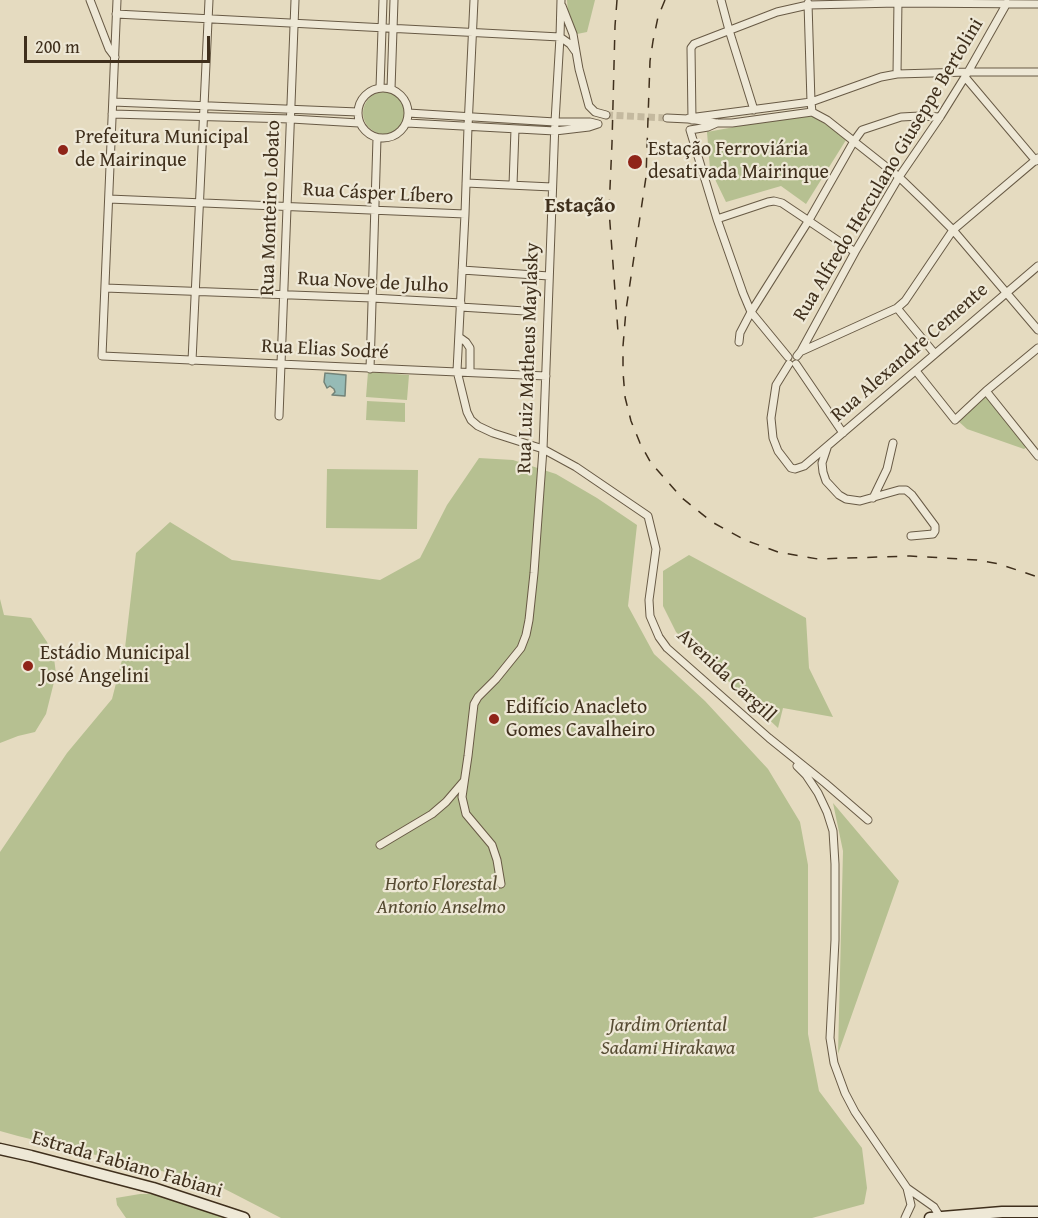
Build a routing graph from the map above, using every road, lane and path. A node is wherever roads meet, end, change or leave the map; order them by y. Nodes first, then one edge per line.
1 (90, 0) edge
2 (117, 0) edge
3 (209, 0) edge
4 (295, 0) edge
5 (383, 0) edge
6 (394, 0) edge
7 (474, 0) edge
8 (721, 0) edge
9 (561, 2) edge
10 (808, 2) edge
11 (898, 2) edge
12 (1007, 2) edge
13 (1038, 4) edge
14 (116, 14) junction
15 (209, 18) junction
16 (295, 23) junction
17 (382, 27) junction
18 (393, 28) junction
19 (729, 30) junction
20 (473, 32) junction
21 (560, 36) junction
22 (576, 51) junction
23 (114, 57) junction
24 (1038, 72) edge
25 (897, 74) junction
26 (967, 74) junction
27 (380, 88) junction
28 (391, 89) junction
29 (112, 102) junction
30 (811, 102) junction
31 (205, 106) junction
32 (291, 110) junction
33 (754, 110) junction
34 (358, 112) junction
35 (813, 112) junction
36 (408, 113) junction
37 (112, 114) junction
38 (606, 115) tunnel mouth
39 (204, 117) junction
40 (468, 117) junction
41 (940, 117) junction
42 (667, 118) tunnel mouth
43 (291, 119) junction
44 (691, 119) junction
45 (555, 122) junction
46 (359, 123) junction
47 (407, 123) junction
48 (717, 123) junction
49 (468, 127) junction
50 (515, 129) junction
51 (555, 131) junction
52 (377, 138) junction
53 (854, 141) junction
54 (1037, 160) edge
55 (899, 177) junction
56 (466, 183) junction
57 (513, 185) junction
58 (552, 187) junction
59 (109, 199) junction
60 (200, 202) junction
61 (288, 206) junction
62 (376, 211) junction
63 (465, 214) junction
64 (717, 219) junction
65 (809, 220) junction
66 (953, 230) junction
67 (855, 252) junction
68 (1038, 266) edge
69 (462, 270) junction
70 (549, 276) junction
71 (105, 288) junction
72 (196, 292) junction
73 (1007, 292) junction
74 (285, 295) junction
75 (372, 298) junction
76 (460, 305) junction
77 (897, 308) junction
78 (525, 311) dead end
79 (751, 312) junction
80 (1038, 330) edge
81 (459, 337) junction
82 (739, 342) dead end
83 (1038, 348) edge
84 (935, 354) junction
85 (794, 358) junction
86 (192, 361) junction
87 (282, 364) junction
88 (370, 369) junction
89 (457, 371) junction
90 (916, 371) junction
91 (470, 372) junction
92 (546, 376) junction
93 (986, 391) junction
94 (279, 416) dead end
95 (843, 433) junction
96 (893, 443) dead end
97 (828, 446) junction
98 (543, 449) junction
99 (1037, 453) edge
100 (804, 466) joint
101 (873, 498) junction
102 (911, 536) dead end
103 (769, 738) junction
104 (464, 781) junction
105 (868, 820) dead end
106 (380, 845) dead end
107 (501, 884) dead end
108 (0, 1149) edge
109 (907, 1188) junction
110 (1038, 1212) edge
111 (935, 1217) edge
112 (244, 1218) edge
113 (905, 1218) edge

1 - 23 street
2 - 14 street
3 - 15 street
4 - 16 street, Rua Monteiro Lobato
5 - 17 street
6 - 18 street
7 - 20 street
8 - 19 street
9 - 21 street, Rua Luiz Matheus Maylasky
9 - 22 street
10 - 11 street
10 - 19 street
10 - 30 street
11 - 12 street
11 - 25 street
12 - 13 street
12 - 26 street, Rua Alfredo Herculano Giuseppe Bertolini
14 - 15 street
14 - 23 street
15 - 16 street
15 - 31 street
16 - 17 street
16 - 32 street, Rua Monteiro Lobato
17 - 18 street
17 - 27 street
18 - 20 street
18 - 28 street
19 - 33 street
19 - 44 street
20 - 21 street
20 - 40 street
21 - 22 street
21 - 45 street, Rua Luiz Matheus Maylasky
22 - 38 street
23 - 29 street
24 - 26 street
25 - 26 street
25 - 30 street
26 - 41 street, Rua Alfredo Herculano Giuseppe Bertolini
26 - 54 street
27 - 28 street
27 - 34 street
28 - 36 street
29 - 31 street
29 - 37 street
30 - 33 street
30 - 35 street
31 - 32 street
31 - 39 street
32 - 34 street
32 - 43 street, Rua Monteiro Lobato
33 - 44 street
34 - 46 street
35 - 48 street
35 - 53 street
36 - 40 street
36 - 47 street
37 - 39 street
37 - 59 street
39 - 43 street
39 - 60 street
40 - 45 street
40 - 49 street
41 - 53 street
41 - 55 street, Rua Alfredo Herculano Giuseppe Bertolini
42 - 44 street
43 - 46 street
43 - 61 street, Rua Monteiro Lobato
44 - 48 street
45 - 51 street, Rua Luiz Matheus Maylasky
45 - 51 street
46 - 52 street
47 - 49 street
47 - 52 street
48 - 64 street
49 - 50 street
49 - 56 street
50 - 51 street
50 - 57 street
51 - 58 street, Rua Luiz Matheus Maylasky
52 - 62 street
53 - 55 street
53 - 65 street
54 - 66 street
55 - 66 street
55 - 67 street, Rua Alfredo Herculano Giuseppe Bertolini
56 - 57 street
56 - 63 street
57 - 58 street
58 - 70 street, Rua Luiz Matheus Maylasky
59 - 60 street, Rua Cásper Líbero
59 - 71 street
60 - 61 street, Rua Cásper Líbero
60 - 72 street
61 - 62 street, Rua Cásper Líbero
61 - 74 street, Rua Monteiro Lobato
62 - 63 street, Rua Cásper Líbero
62 - 75 street
63 - 69 street
64 - 65 street
64 - 79 street
65 - 67 street
65 - 79 street
66 - 73 street
66 - 77 street
67 - 85 street, Rua Alfredo Herculano Giuseppe Bertolini
68 - 73 street, Rua Alexandre Cemente
69 - 70 street
69 - 76 street
70 - 92 street, Rua Luiz Matheus Maylasky
71 - 72 street, Rua Nove de Julho
71 - 86 street, Rua Elias Sodré
72 - 74 street, Rua Nove de Julho
72 - 86 street
73 - 80 street
73 - 84 street, Rua Alexandre Cemente
74 - 75 street, Rua Nove de Julho
74 - 87 street, Rua Monteiro Lobato
75 - 76 street, Rua Nove de Julho
75 - 88 street
76 - 78 street, Rua Nove de Julho
76 - 81 street
77 - 84 street
77 - 85 street
79 - 82 street
79 - 85 street
81 - 89 street
81 - 91 street
83 - 93 street
84 - 90 street, Rua Alexandre Cemente
85 - 95 street
85 - 100 street, Rua Alfredo Herculano Giuseppe Bertolini
86 - 87 street, Rua Elias Sodré
87 - 88 street, Rua Elias Sodré
87 - 94 street, Rua Monteiro Lobato
88 - 89 street, Rua Elias Sodré
89 - 91 street, Rua Elias Sodré
89 - 98 street, Avenida Cargill
90 - 93 street
90 - 95 street, Rua Alexandre Cemente
91 - 92 street, Rua Elias Sodré
92 - 98 street, Rua Luiz Matheus Maylasky
93 - 99 street
95 - 97 street, Rua Alexandre Cemente
96 - 101 street
97 - 100 street, Rua Alexandre Cemente
97 - 101 street
98 - 103 street, Avenida Cargill
98 - 104 street, Rua Luiz Matheus Maylasky
101 - 102 street
103 - 105 street, Avenida Cargill
103 - 109 street
104 - 106 street
104 - 107 street, Rua Luiz Matheus Maylasky
108 - 112 street, Estrada Fabiano Fabiani
109 - 111 street
109 - 113 street
110 - 111 street

